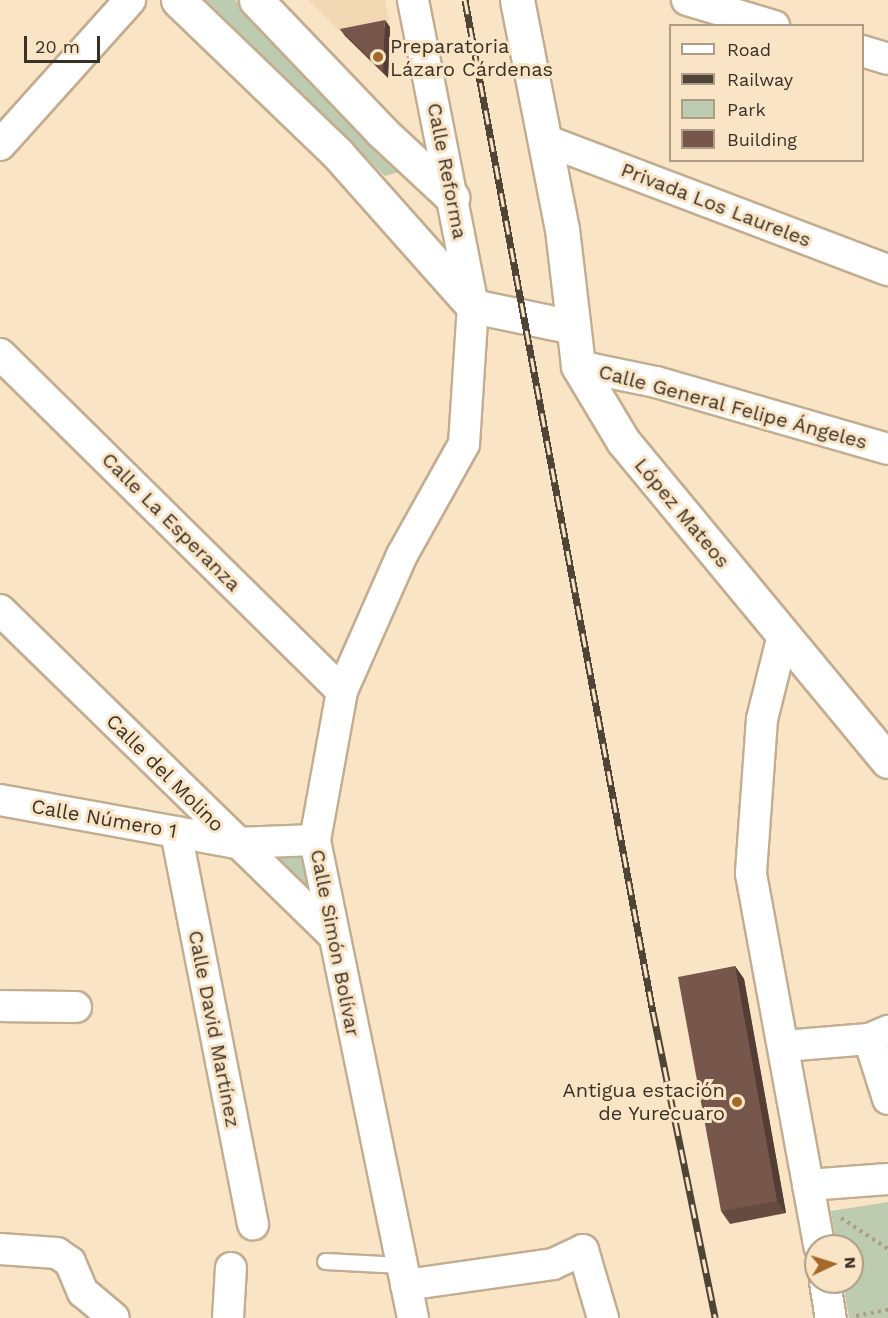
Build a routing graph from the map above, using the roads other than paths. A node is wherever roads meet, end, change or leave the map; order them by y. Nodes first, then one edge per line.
1 (130, 0) edge
2 (178, 0) edge
3 (256, 0) edge
4 (413, 0) edge
5 (517, 0) edge
6 (687, 0) edge
7 (767, 24) edge
8 (864, 52) edge
9 (888, 59) edge
10 (545, 141) junction
11 (0, 145) edge
12 (452, 197) junction
13 (888, 270) edge
14 (473, 306) junction
15 (573, 327) junction
16 (0, 354) edge
17 (578, 366) junction
18 (888, 448) edge
19 (0, 610) edge
20 (783, 635) junction
21 (342, 691) junction
22 (888, 761) edge
23 (0, 800) edge
24 (176, 832) junction
25 (315, 840) junction
26 (236, 843) junction
27 (332, 934) junction
28 (0, 1006) edge
29 (76, 1007) dead end
30 (879, 1035) edge
31 (784, 1046) junction
32 (888, 1099) edge
33 (888, 1179) edge
34 (808, 1185) junction
35 (253, 1225) dead end
36 (817, 1234) edge
37 (0, 1249) edge
38 (325, 1261) dead end
39 (231, 1268) dead end
40 (403, 1275) junction
41 (827, 1294) edge
42 (114, 1318) edge
43 (228, 1318) edge
44 (413, 1318) edge
45 (603, 1318) edge
46 (831, 1318) edge

1 - 11 street
2 - 14 street
3 - 12 street
4 - 12 street, Calle Reforma
5 - 10 street, López Mateos
6 - 7 street
8 - 9 street
10 - 13 street, Privada Los Laureles
10 - 15 street, López Mateos
12 - 14 street, Calle Reforma
14 - 15 street
14 - 21 street, Calle Simón Bolívar
15 - 17 street, López Mateos
16 - 21 street, Calle La Esperanza
17 - 18 street, Calle General Felipe Ángeles
17 - 20 street, López Mateos
19 - 26 street, Calle del Molino
20 - 22 street, López Mateos
20 - 31 street
21 - 25 street, Calle Simón Bolívar
23 - 24 street, Calle Número 1
24 - 26 street, Calle Número 1
24 - 35 street, Calle David Martínez
25 - 26 street, Calle Número 1
25 - 27 street, Calle Simón Bolívar
26 - 27 street, Calle del Molino
27 - 40 street, Calle Simón Bolívar
28 - 29 street
30 - 31 street
30 - 32 street
31 - 34 street
33 - 34 street
34 - 36 street
37 - 42 street
38 - 40 lane
39 - 43 street
40 - 44 street, Calle Simón Bolívar
40 - 45 street
41 - 46 street

